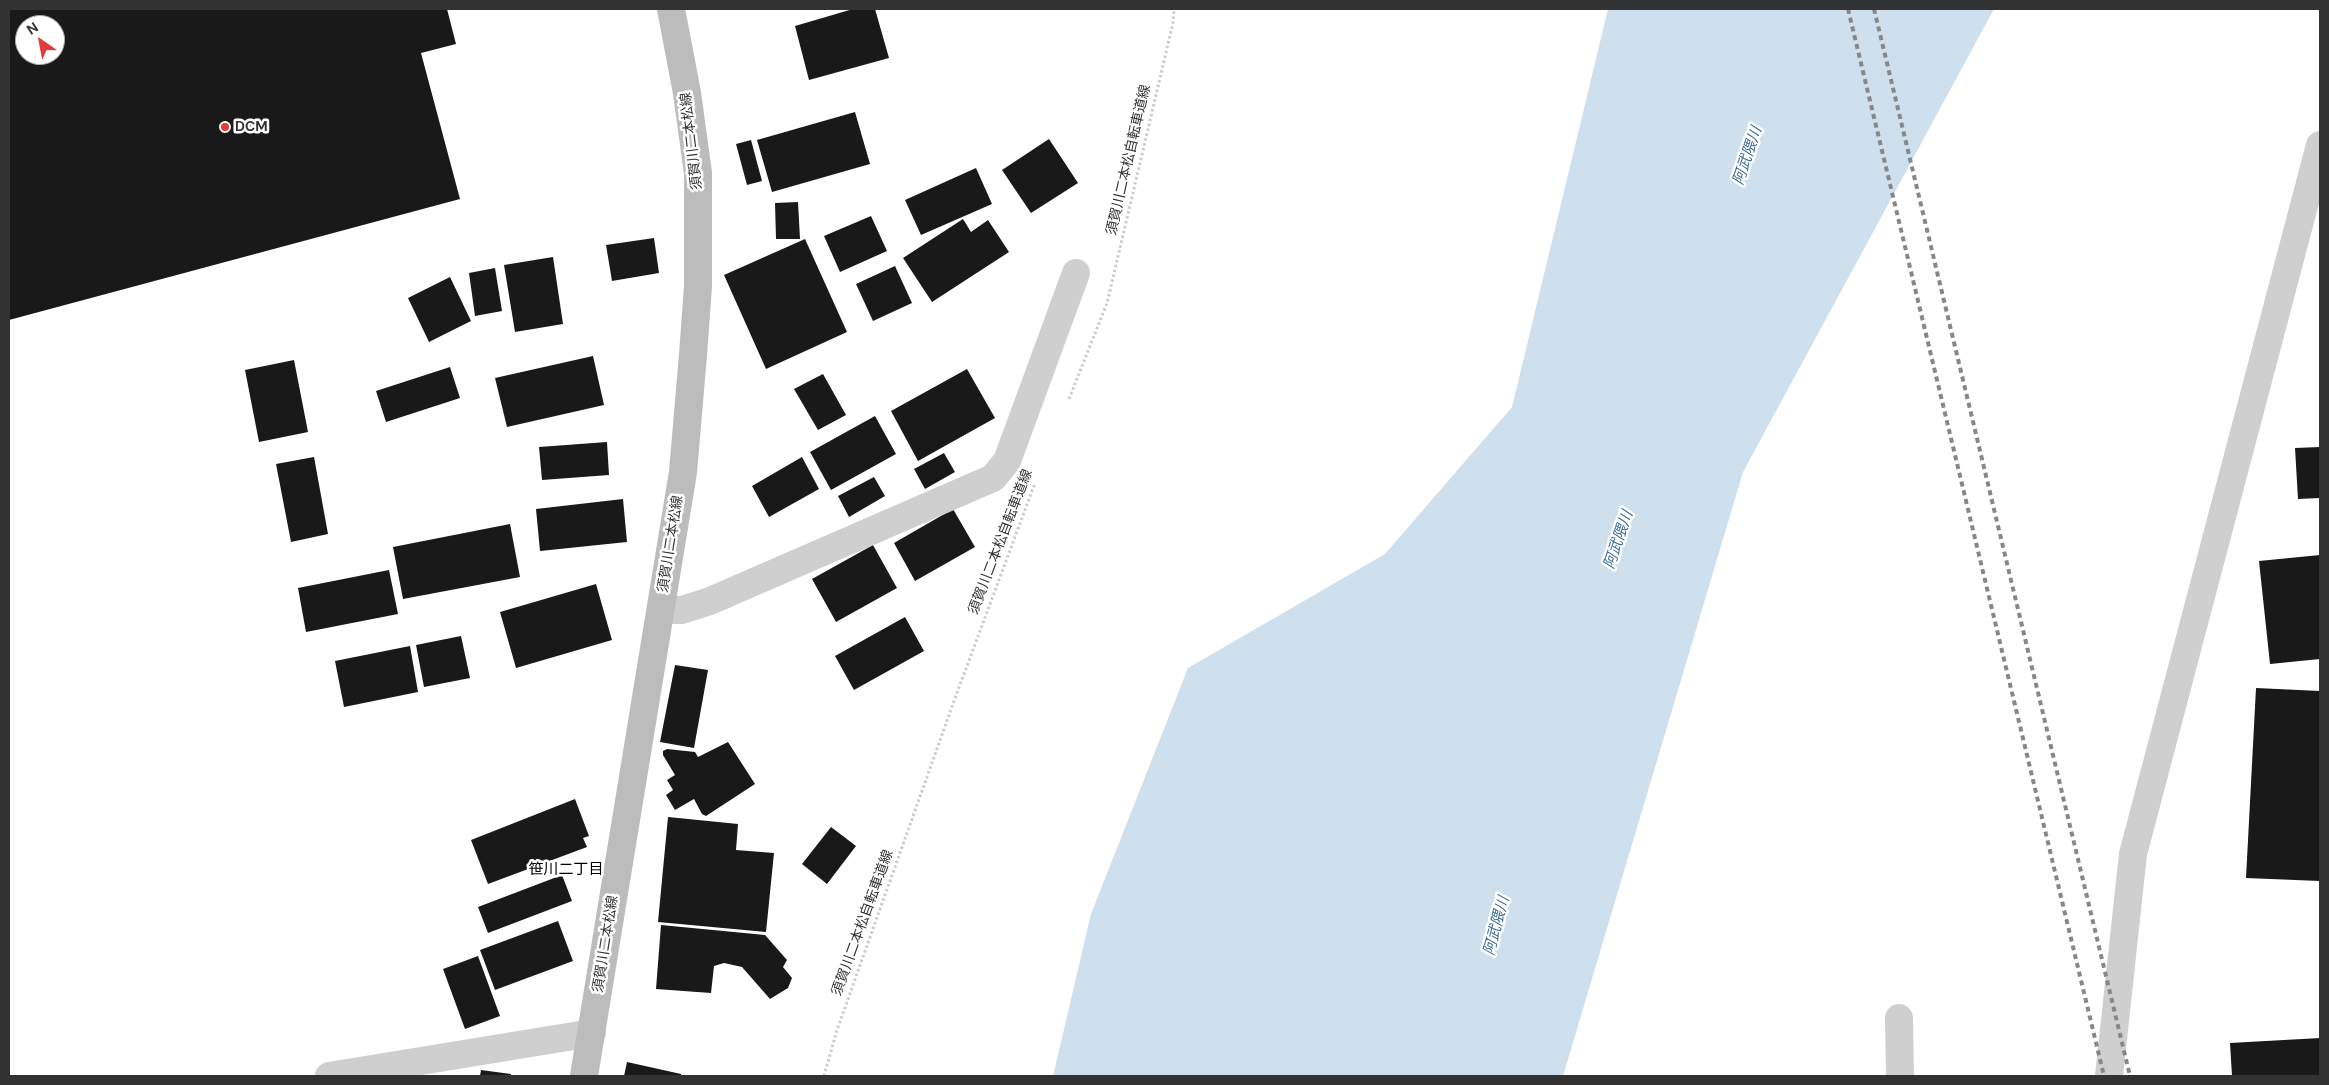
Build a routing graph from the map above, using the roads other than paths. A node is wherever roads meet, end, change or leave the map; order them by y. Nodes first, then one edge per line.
1 (671, 9) edge
2 (2320, 145) edge
3 (1076, 273) dead end
4 (661, 610) junction
5 (1899, 1018) dead end
6 (592, 1033) junction
7 (328, 1076) edge
8 (584, 1076) edge
9 (1900, 1076) edge
10 (2109, 1076) edge

1 - 4 main road, 須賀川二本松線
2 - 10 street
3 - 4 street
4 - 6 main road, 須賀川二本松線
5 - 9 street
6 - 7 street
6 - 8 main road, 須賀川二本松線

